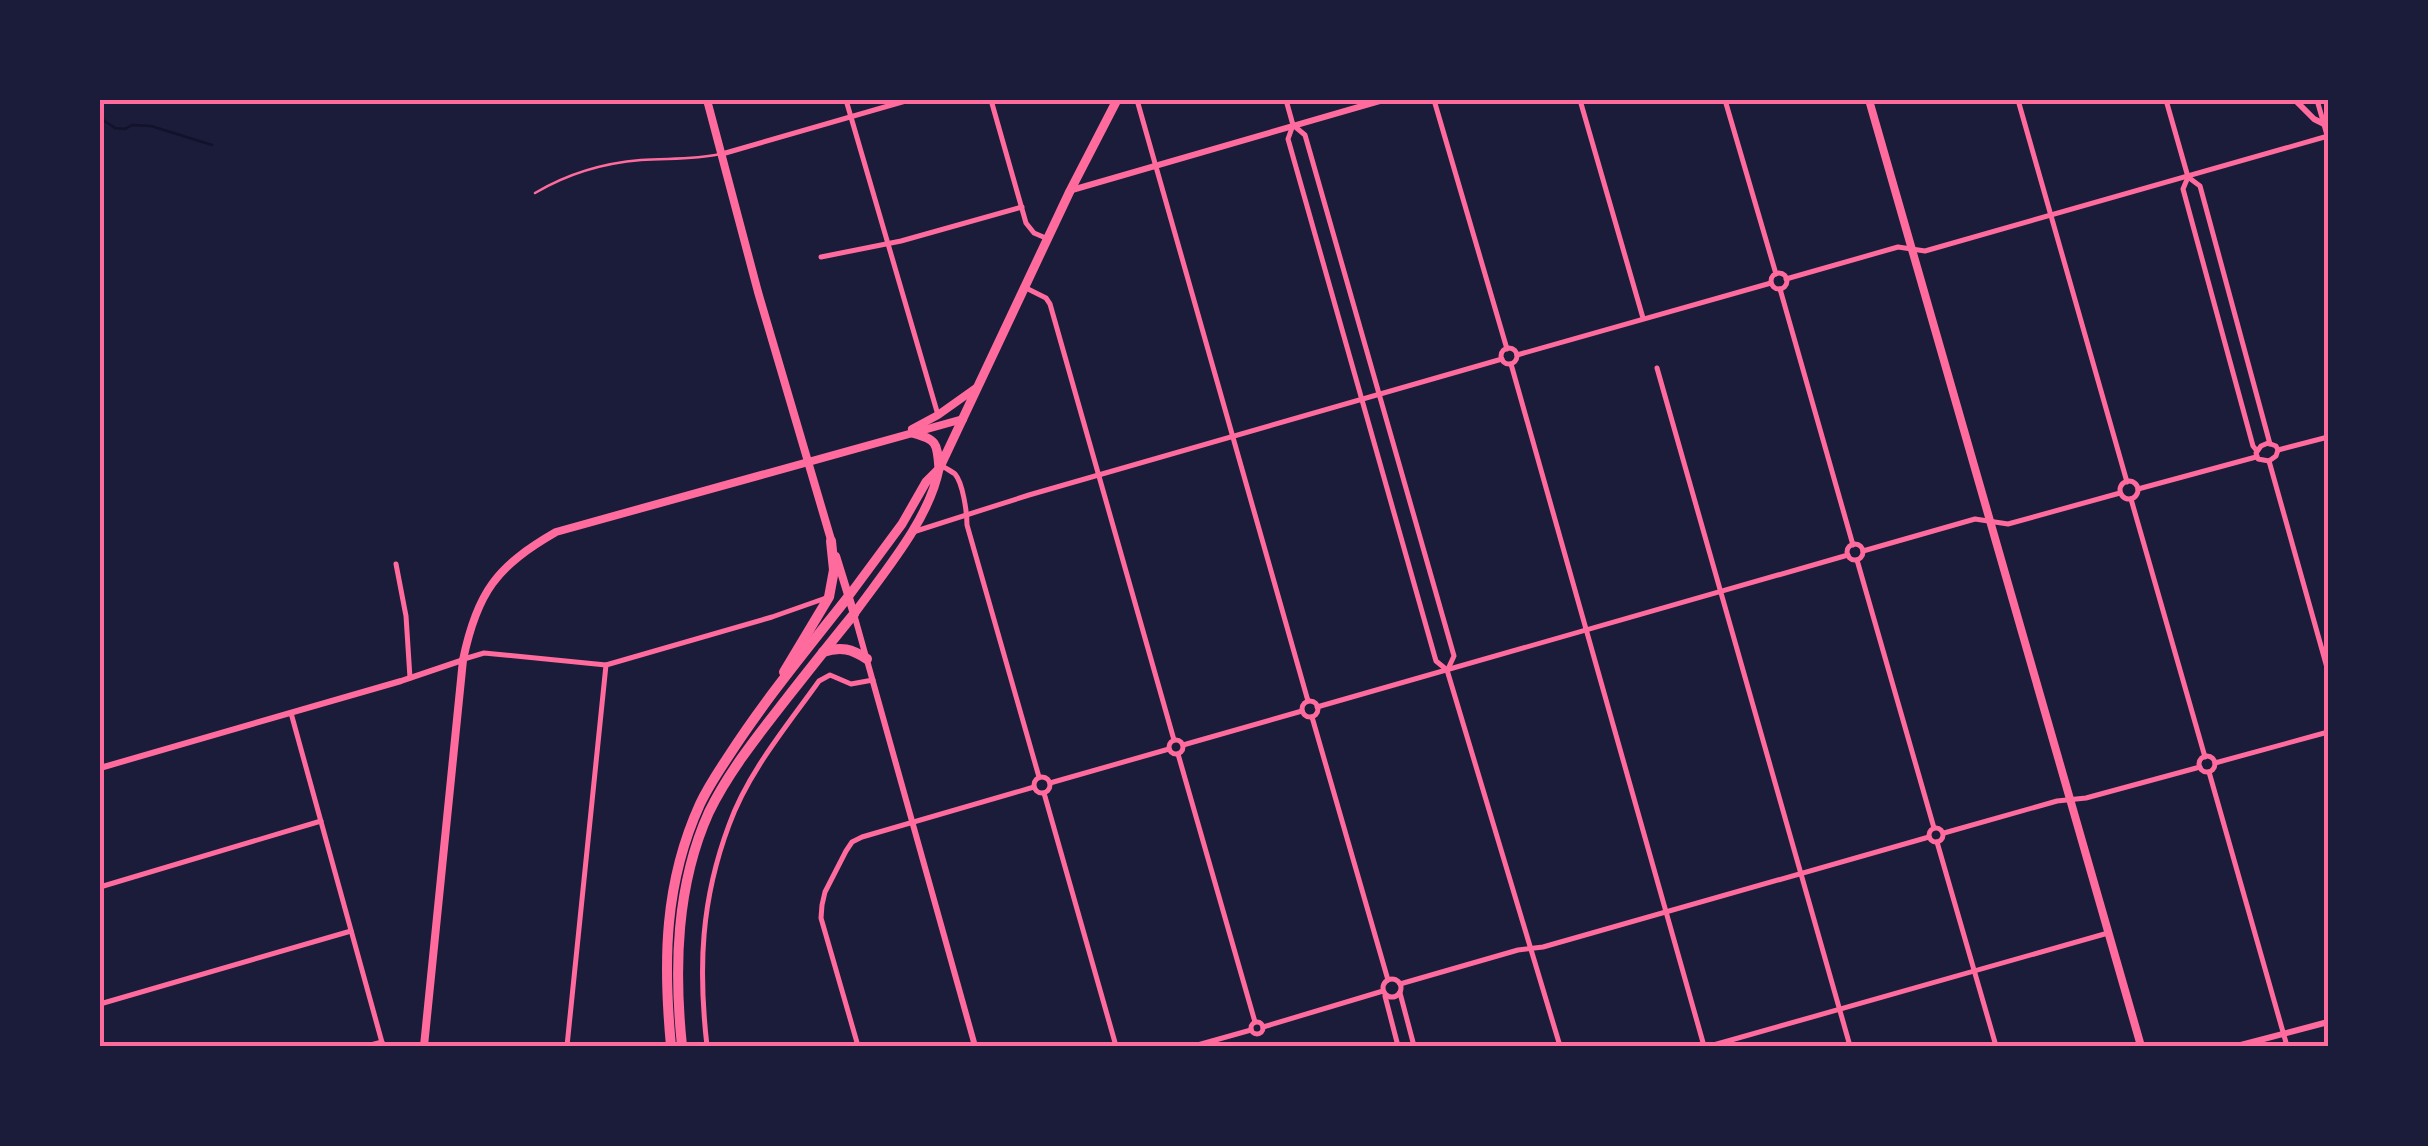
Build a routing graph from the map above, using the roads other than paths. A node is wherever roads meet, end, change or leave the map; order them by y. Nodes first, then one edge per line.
1 (707, 100) edge
2 (846, 100) edge
3 (909, 100) edge
4 (991, 100) edge
5 (1116, 100) edge
6 (1137, 100) edge
7 (1286, 100) edge
8 (1383, 100) edge
9 (1434, 100) edge
10 (1580, 100) edge
11 (1726, 100) edge
12 (1869, 100) edge
13 (2018, 100) edge
14 (2166, 100) edge
15 (2294, 100) edge
16 (2316, 100) edge
17 (851, 117) junction
18 (1293, 126) junction
19 (2326, 126) edge
20 (2328, 137) edge
21 (722, 154) junction
22 (1156, 164) junction
23 (2188, 176) junction
24 (1070, 191) junction
25 (534, 192) dead end
26 (1022, 207) junction
27 (2051, 214) junction
28 (1048, 239) junction
29 (888, 243) junction
30 (1913, 250) junction
31 (822, 257) dead end
32 (1776, 274) junction
33 (1786, 278) junction
34 (1770, 283) junction
35 (1026, 288) junction
36 (1780, 289) junction
37 (1643, 318) junction
38 (1507, 349) junction
39 (1517, 355) junction
40 (1502, 359) junction
41 (1511, 364) junction
42 (1657, 368) dead end
43 (979, 385) junction
44 (1380, 395) junction
45 (1362, 400) junction
46 (938, 415) junction
47 (963, 419) junction
48 (935, 427) junction
49 (912, 433) junction
50 (900, 436) junction
51 (2328, 437) edge
52 (1232, 438) junction
53 (2270, 444) junction
54 (2278, 450) junction
55 (2256, 454) junction
56 (2269, 461) junction
57 (807, 462) junction
58 (940, 467) junction
59 (1098, 475) junction
60 (2126, 482) junction
61 (2138, 489) junction
62 (2120, 493) junction
63 (2131, 499) junction
64 (967, 514) junction
65 (1991, 521) junction
66 (910, 533) junction
67 (832, 541) junction
68 (1852, 545) junction
69 (1863, 551) junction
70 (1848, 555) junction
71 (1857, 560) junction
72 (396, 564) dead end
73 (1720, 592) junction
74 (829, 597) junction
75 (848, 597) junction
76 (854, 614) junction
77 (1586, 630) junction
78 (822, 652) junction
79 (867, 659) junction
80 (463, 660) junction
81 (606, 665) junction
82 (1447, 670) junction
83 (2328, 671) edge
84 (410, 678) junction
85 (873, 680) junction
86 (774, 692) junction
87 (1308, 702) junction
88 (1317, 707) junction
89 (1302, 711) junction
90 (291, 713) junction
91 (1312, 717) junction
92 (2328, 732) edge
93 (1174, 740) junction
94 (1183, 745) junction
95 (1169, 749) junction
96 (1178, 754) junction
97 (2205, 757) junction
98 (2215, 763) junction
99 (2200, 767) junction
100 (100, 768) edge
101 (2209, 772) junction
102 (1040, 777) junction
103 (1050, 783) junction
104 (1034, 787) junction
105 (1044, 793) junction
106 (2069, 800) junction
107 (321, 821) junction
108 (914, 822) junction
109 (1934, 828) junction
110 (1944, 833) junction
111 (1929, 837) junction
112 (1938, 842) junction
113 (1800, 874) junction
114 (100, 886) edge
115 (1666, 912) junction
116 (351, 931) junction
117 (2108, 933) junction
118 (1530, 948) junction
119 (1975, 971) junction
120 (1388, 980) junction
121 (1400, 984) junction
122 (1384, 992) junction
123 (1400, 992) junction
124 (100, 1004) edge
125 (1840, 1010) junction
126 (1255, 1022) junction
127 (2328, 1022) edge
128 (1263, 1027) junction
129 (1250, 1030) junction
130 (1258, 1034) junction
131 (2284, 1034) junction
132 (383, 1044) edge
133 (367, 1046) edge
134 (424, 1046) edge
135 (567, 1046) edge
136 (670, 1046) edge
137 (682, 1046) edge
138 (706, 1046) edge
139 (858, 1046) edge
140 (975, 1046) edge
141 (1116, 1046) edge
142 (1194, 1046) edge
143 (1262, 1046) edge
144 (1398, 1046) edge
145 (1414, 1046) edge
146 (1560, 1046) edge
147 (1708, 1046) edge
148 (1850, 1046) edge
149 (1996, 1046) edge
150 (2142, 1046) edge
151 (2238, 1046) edge
152 (2287, 1046) edge

1 - 21 main road
2 - 17 street
3 - 17 street
4 - 26 street
5 - 24 main road
6 - 22 street
7 - 18 street
8 - 18 street
9 - 38 street
10 - 37 street
11 - 32 street
12 - 30 main road
13 - 27 street
14 - 23 street
15 - 19 street
16 - 19 street
17 - 21 street
17 - 29 street
18 - 22 street
18 - 44 street
18 - 45 street
19 - 20 street
20 - 23 street
21 - 25 lane
21 - 57 main road
22 - 24 street
22 - 52 street
23 - 27 street
23 - 53 street
23 - 55 street
24 - 28 main road
26 - 28 street
26 - 29 street
27 - 30 street
27 - 60 street
28 - 35 main road
29 - 31 street
29 - 46 street
30 - 33 street
30 - 65 main road
32 - 33 street
32 - 34 street
33 - 36 street
34 - 36 street
34 - 37 street
35 - 43 main road
35 - 59 street
36 - 68 street
37 - 39 street
38 - 39 street
38 - 40 street
39 - 41 street
40 - 41 street
40 - 44 street
41 - 77 street
42 - 73 street
43 - 46 main road
43 - 47 main road
44 - 45 street
44 - 82 street
45 - 52 street
45 - 82 street
46 - 48 main road
46 - 50 main road
47 - 48 main road
47 - 58 main road
48 - 49 main road
49 - 50 main road
49 - 58 main road
50 - 57 main road
51 - 54 street
52 - 59 street
52 - 87 street
53 - 54 street
53 - 55 street
54 - 56 street
55 - 56 street
55 - 61 street
56 - 83 street
57 - 67 main road
57 - 80 main road
58 - 64 street
58 - 66 main road
58 - 75 main road
59 - 64 street
59 - 93 street
60 - 61 street
60 - 62 street
61 - 63 street
62 - 63 street
62 - 65 street
63 - 97 street
64 - 66 street
64 - 102 street
65 - 69 street
65 - 106 main road
66 - 76 main road
67 - 74 highway
67 - 75 main road
68 - 69 street
68 - 70 street
69 - 71 street
70 - 71 street
70 - 73 street
71 - 109 street
72 - 84 street
73 - 77 street
73 - 113 street
74 - 81 street
74 - 86 highway
75 - 76 main road
75 - 86 highway
76 - 78 highway
76 - 79 street
77 - 82 street
77 - 115 street
78 - 79 highway
78 - 137 highway
79 - 85 street
80 - 81 street
80 - 84 street
80 - 134 main road
81 - 135 street
82 - 88 street
82 - 118 street
84 - 90 street
85 - 108 street
85 - 138 street
86 - 136 highway
87 - 88 street
87 - 89 street
88 - 91 street
89 - 91 street
89 - 94 street
90 - 100 street
90 - 107 street
91 - 120 street
92 - 98 street
93 - 94 street
93 - 95 street
94 - 96 street
95 - 96 street
95 - 103 street
96 - 126 street
97 - 98 street
97 - 99 street
98 - 101 street
99 - 101 street
99 - 106 street
101 - 131 street
102 - 103 street
102 - 104 street
103 - 105 street
104 - 105 street
104 - 108 street
105 - 141 street
106 - 110 street
106 - 117 main road
107 - 114 street
107 - 116 street
108 - 139 street
108 - 140 street
109 - 110 street
109 - 111 street
110 - 112 street
111 - 112 street
111 - 113 street
112 - 119 street
113 - 115 street
113 - 125 street
115 - 118 street
115 - 147 street
116 - 124 street
116 - 132 street
117 - 119 street
117 - 150 main road
118 - 121 street
118 - 146 street
119 - 125 street
119 - 149 street
120 - 121 street
120 - 122 street
121 - 123 street
122 - 123 street
122 - 128 street
122 - 144 street
123 - 145 street
125 - 147 street
125 - 148 street
126 - 128 street
126 - 129 street
127 - 131 street
128 - 130 street
129 - 130 street
129 - 142 street
130 - 143 street
131 - 151 street
131 - 152 street
132 - 133 street

